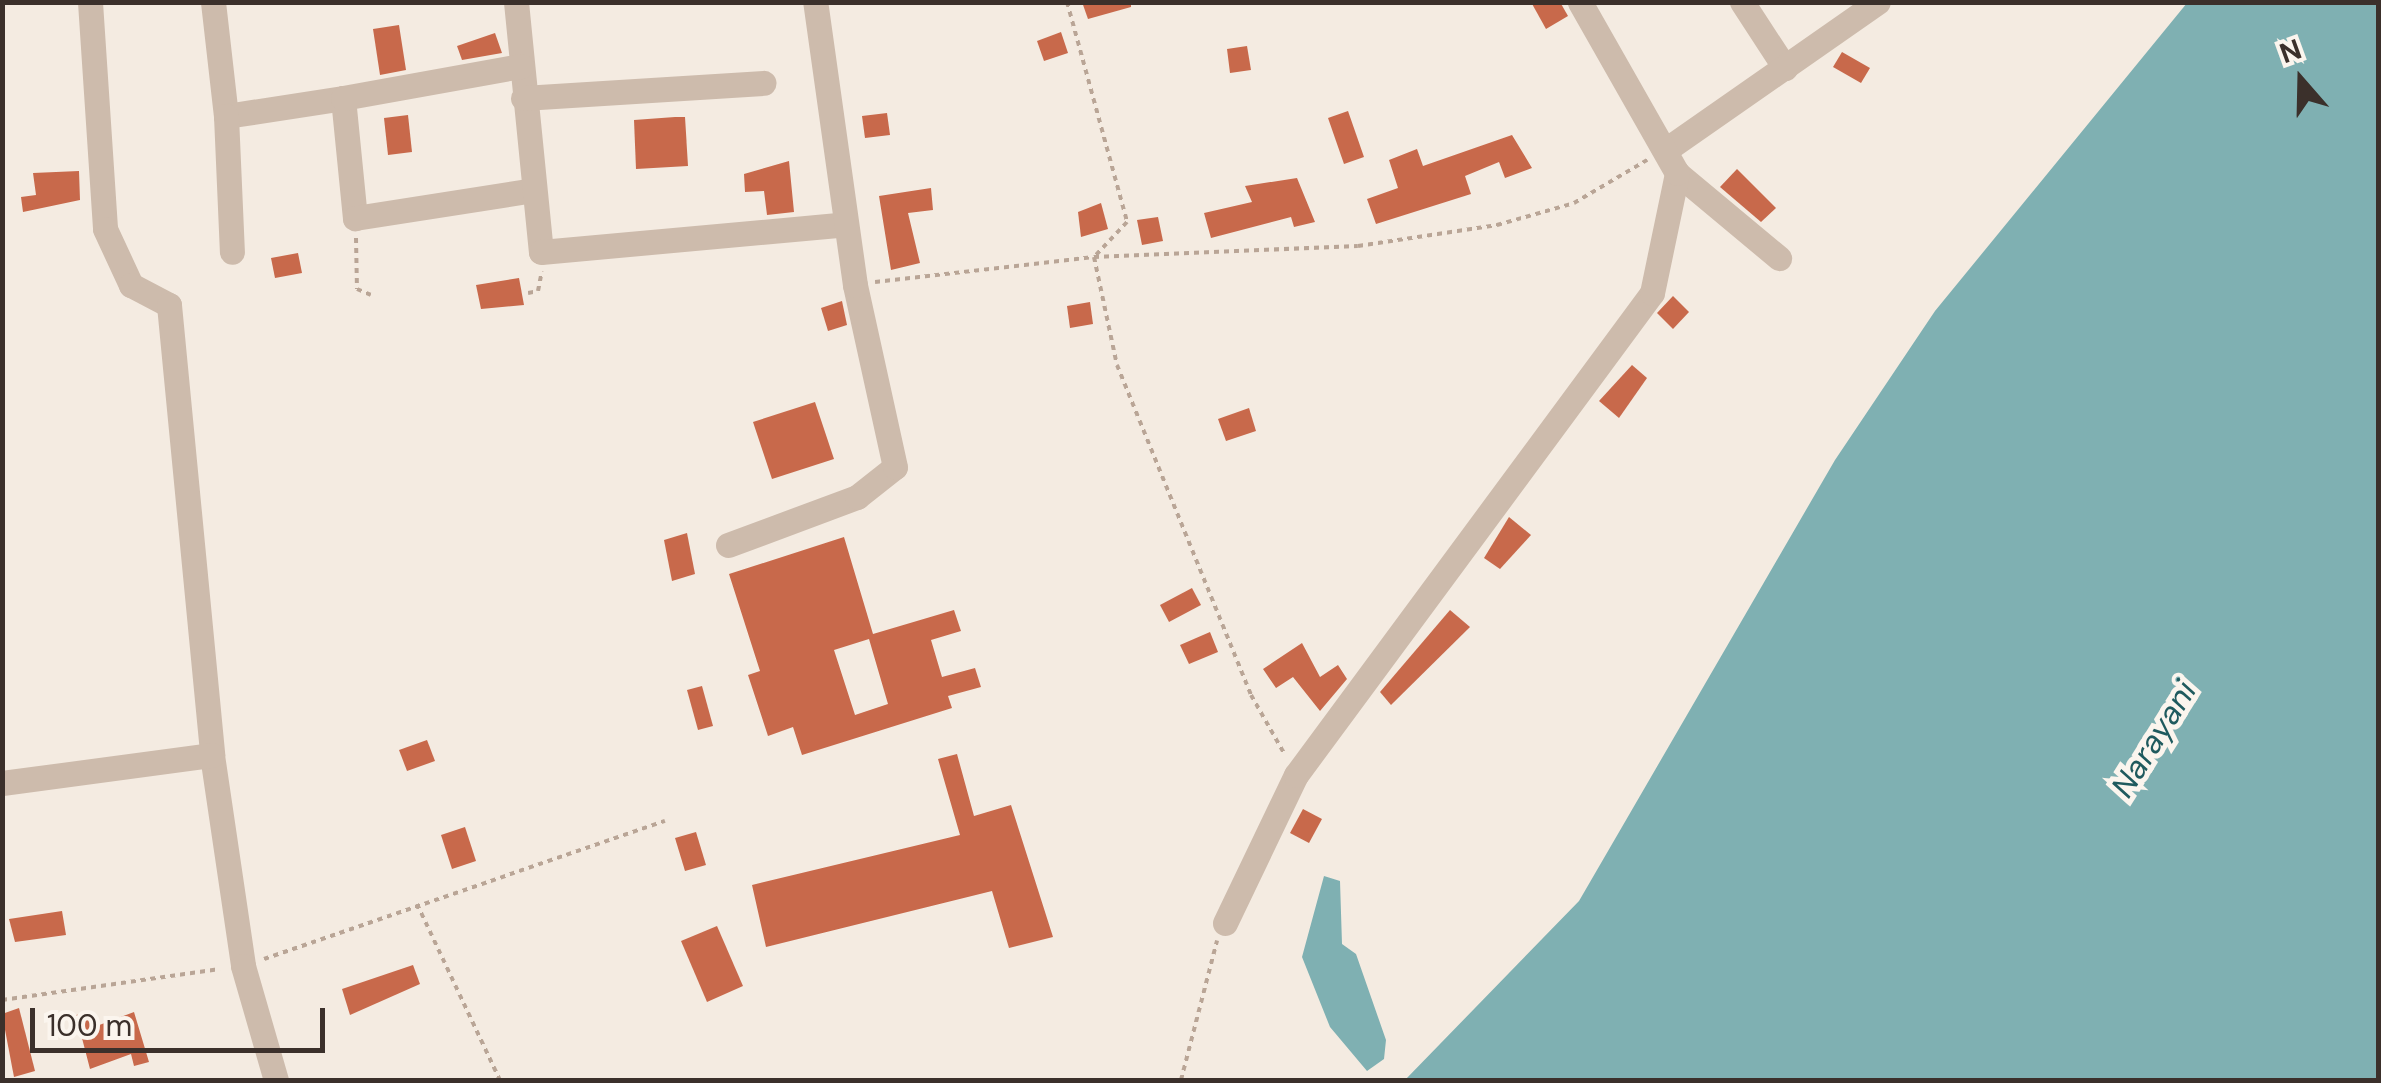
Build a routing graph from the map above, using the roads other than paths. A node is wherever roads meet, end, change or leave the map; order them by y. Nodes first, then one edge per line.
1 (90, 2) edge
2 (213, 2) edge
3 (516, 2) edge
4 (815, 2) edge
5 (1580, 2) edge
6 (1742, 2) edge
7 (1878, 2) edge
8 (521, 66) junction
9 (1786, 68) junction
10 (764, 83) dead end
11 (344, 98) junction
12 (524, 98) junction
13 (226, 116) junction
14 (1672, 161) junction
15 (534, 190) junction
16 (846, 224) junction
17 (232, 252) dead end
18 (1780, 258) dead end
19 (728, 546) dead end
20 (212, 754) junction
21 (2, 783) edge
22 (1225, 923) road end
23 (276, 1080) edge

1 - 20 street
2 - 13 street
3 - 8 street
4 - 16 street
5 - 14 street
6 - 9 street
7 - 9 street
8 - 11 street
8 - 12 street
9 - 14 street
10 - 12 street
11 - 13 street
11 - 15 street
12 - 15 street
13 - 17 street
14 - 18 street
14 - 22 street
15 - 16 street
16 - 19 street
20 - 21 street
20 - 23 street

